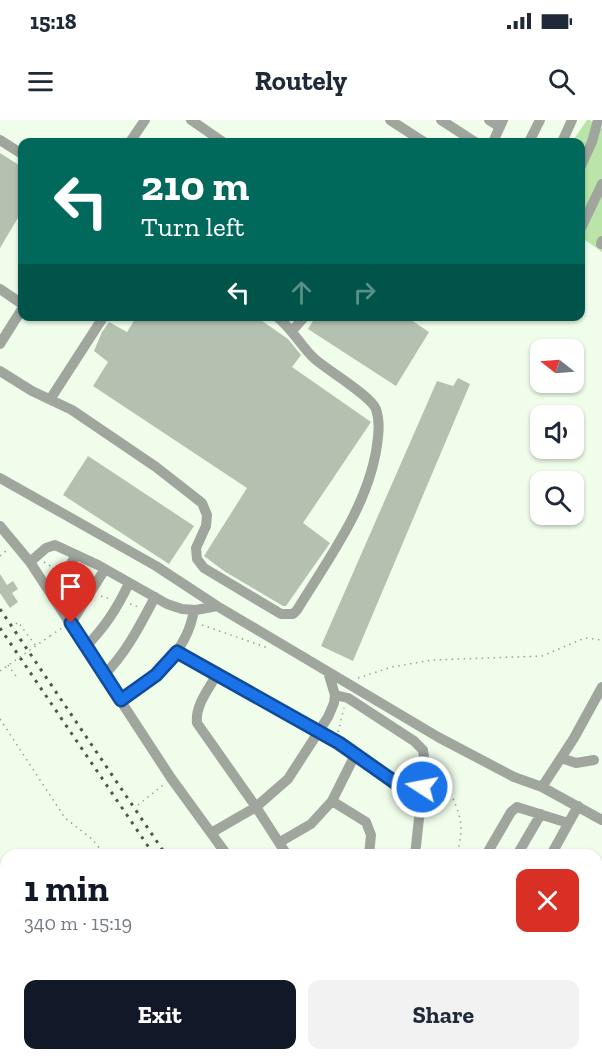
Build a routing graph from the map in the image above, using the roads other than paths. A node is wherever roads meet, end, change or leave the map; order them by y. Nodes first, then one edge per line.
1 (145, 120) edge
2 (190, 120) edge
3 (390, 120) edge
4 (441, 120) edge
5 (489, 120) edge
6 (540, 120) edge
7 (572, 120) edge
8 (597, 121) edge
9 (501, 123) edge
10 (133, 138) edge
11 (217, 138) edge
12 (418, 138) edge
13 (469, 138) edge
14 (495, 138) edge
15 (531, 138) edge
16 (564, 138) edge
17 (0, 140) edge
18 (597, 144) edge
19 (18, 151) edge
20 (585, 161) edge
21 (602, 184) edge
22 (585, 219) edge
23 (0, 289) edge
24 (18, 303) edge
25 (18, 313) edge
26 (101, 321) edge
27 (281, 321) edge
28 (301, 321) edge
29 (292, 331) junction
30 (0, 344) edge
31 (0, 371) edge
32 (51, 398) junction
33 (0, 478) edge
34 (0, 526) edge
35 (76, 555) junction
36 (30, 562) junction
37 (105, 569) junction
38 (129, 583) junction
39 (52, 595) junction
40 (155, 597) junction
41 (218, 606) junction
42 (194, 610) junction
43 (71, 623) junction
44 (86, 647) junction
45 (177, 652) junction
46 (328, 672) junction
47 (217, 674) junction
48 (104, 675) junction
49 (602, 687) edge
50 (335, 695) junction
51 (121, 700) junction
52 (319, 732) junction
53 (355, 755) junction
54 (561, 758) junction
55 (594, 760) dead end
56 (422, 787) junction
57 (542, 788) junction
58 (332, 801) junction
59 (578, 806) junction
60 (256, 807) junction
61 (541, 814) junction
62 (602, 820) edge
63 (568, 823) junction
64 (211, 833) junction
65 (280, 842) junction
66 (222, 849) edge
67 (284, 849) edge
68 (369, 849) edge
69 (416, 849) edge
70 (490, 849) edge
71 (521, 849) edge
72 (554, 849) edge

1 - 10 street
2 - 11 street
3 - 12 street
4 - 13 street
5 - 9 street
6 - 15 street
7 - 16 street
8 - 18 street
9 - 14 street
17 - 19 street
18 - 20 street
21 - 22 street
23 - 24 street
25 - 30 street
26 - 32 street
27 - 29 street
28 - 29 street
29 - 32 street
31 - 32 street
33 - 41 street
34 - 36 street
35 - 36 street
35 - 37 street
35 - 39 street
36 - 39 street
37 - 38 street
37 - 43 street
38 - 40 street
38 - 44 street
39 - 43 street
40 - 42 street
40 - 48 street
41 - 42 street
41 - 46 street
42 - 45 street
43 - 44 street
44 - 48 street
45 - 47 street
45 - 51 street
46 - 50 street
46 - 57 street
47 - 52 street
47 - 60 street
48 - 51 street
49 - 54 street
50 - 52 street
50 - 56 street
51 - 64 street
52 - 53 street
52 - 60 street
53 - 56 street
53 - 58 street
54 - 55 street
54 - 57 street
56 - 69 street
57 - 59 street
58 - 65 street
58 - 68 street
59 - 62 street
59 - 63 street
60 - 64 street
60 - 65 street
61 - 63 street
61 - 70 street
61 - 71 street
63 - 72 street
64 - 66 street
65 - 67 street

